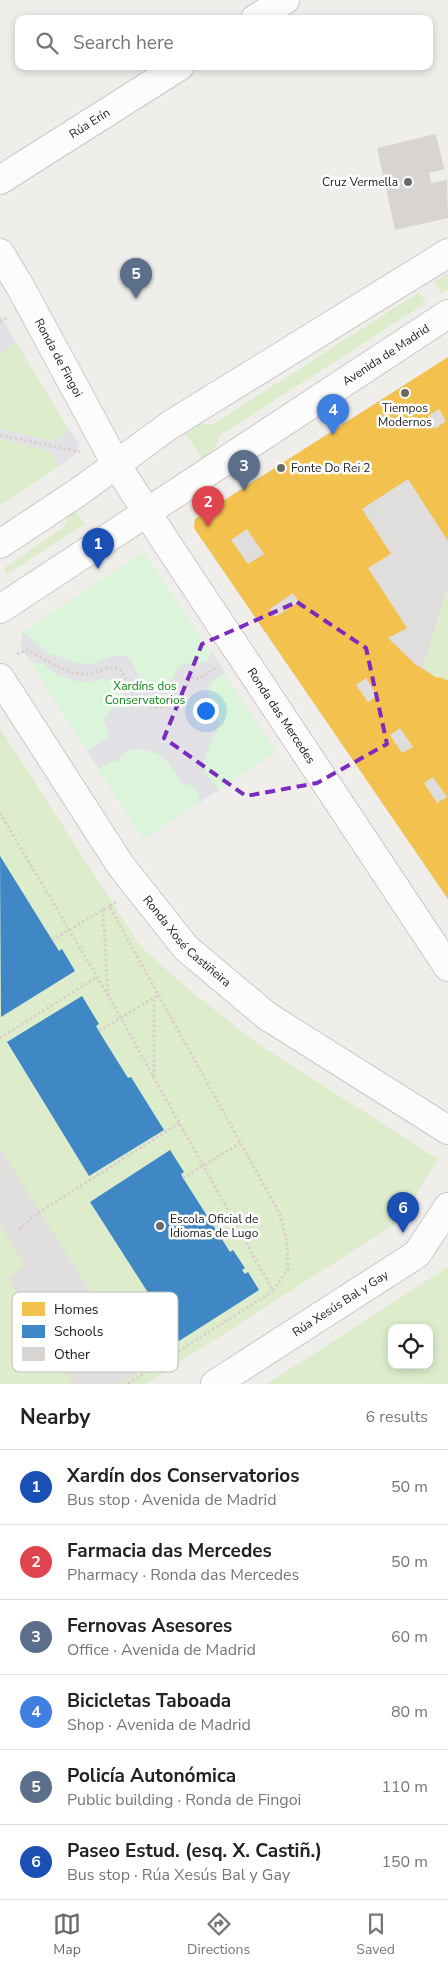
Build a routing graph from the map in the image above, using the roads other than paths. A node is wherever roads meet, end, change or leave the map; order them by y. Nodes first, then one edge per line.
1 (285, 0) edge
2 (262, 15) edge
3 (174, 70) edge
4 (0, 180) edge
5 (0, 253) edge
6 (448, 253) edge
7 (448, 314) edge
8 (116, 464) junction
9 (148, 513) junction
10 (0, 544) edge
11 (0, 609) edge
12 (0, 678) edge
13 (448, 967) edge
14 (448, 1130) edge
15 (448, 1207) edge
16 (215, 1384) edge

1 - 2 street
3 - 4 street, Rúa Erín
5 - 8 street, Ronda de Fingoi
6 - 8 street
7 - 9 street, Avenida de Madrid
8 - 9 street, Ronda das Mercedes
8 - 10 street
9 - 11 street, Avenida de Madrid
9 - 13 street, Ronda das Mercedes
12 - 14 street, Ronda Xosé Castiñeira
15 - 16 street, Rúa Xesús Bal y Gay

